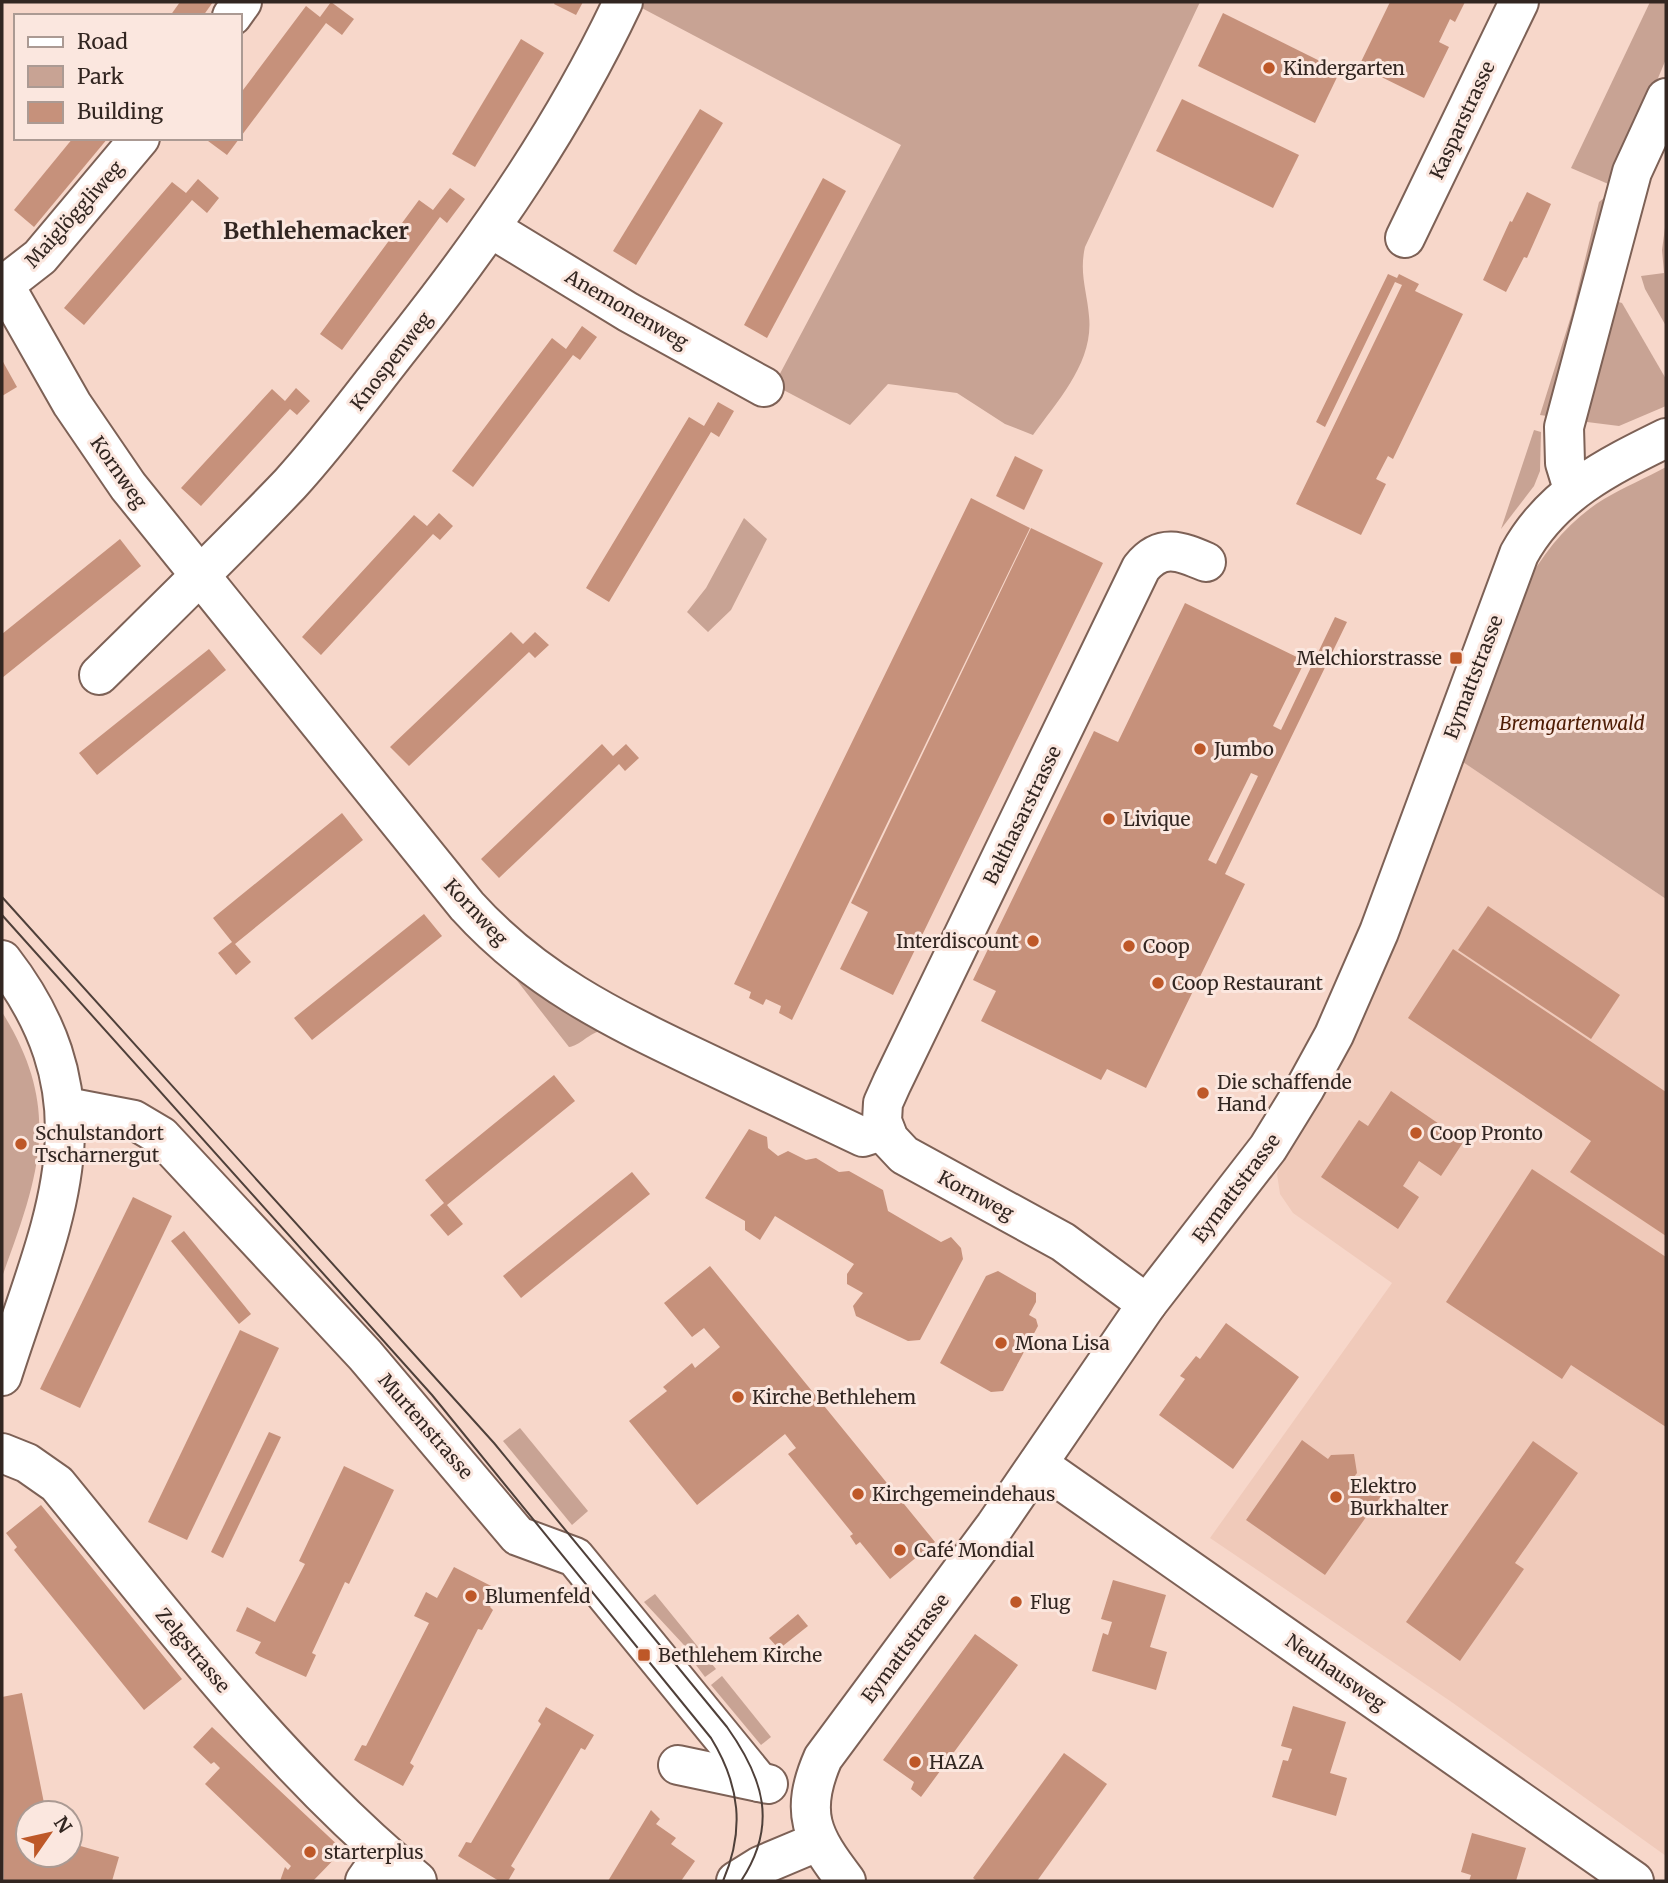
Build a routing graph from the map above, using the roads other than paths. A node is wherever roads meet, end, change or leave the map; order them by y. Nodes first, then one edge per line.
1 (623, 2) edge
2 (1519, 2) edge
3 (1666, 98) edge
4 (138, 140) edge
5 (492, 229) junction
6 (1405, 238) dead end
7 (3, 283) edge
8 (764, 387) dead end
9 (1666, 438) edge
10 (1573, 489) junction
11 (1206, 562) dead end
12 (198, 577) junction
13 (99, 675) dead end
14 (2, 960) edge
15 (65, 1107) junction
16 (885, 1130) junction
17 (1147, 1304) junction
18 (2, 1376) edge
19 (2, 1453) edge
20 (1038, 1464) junction
21 (678, 1765) dead end
22 (759, 1782) junction
23 (811, 1793) junction
24 (817, 1842) junction
25 (374, 1867) edge
26 (417, 1881) edge
27 (736, 1881) edge
28 (846, 1881) edge
29 (1634, 1881) edge

1 - 5 street, Knospenweg
2 - 6 street, Kasparstrasse
3 - 10 street
4 - 7 street, Maiglöggliweg
5 - 8 street, Anemonenweg
5 - 12 street, Knospenweg
7 - 12 street, Kornweg
9 - 10 street, Eymattstrasse
10 - 17 street, Eymattstrasse
11 - 16 street, Balthasarstrasse
12 - 13 street, Knospenweg
12 - 16 street, Kornweg
14 - 15 street
15 - 18 street
15 - 22 street, Murtenstrasse
16 - 17 street, Kornweg
17 - 20 street, Eymattstrasse
19 - 25 street, Zelgstrasse
20 - 23 street, Eymattstrasse
20 - 29 street, Neuhausweg
21 - 22 street
22 - 23 street
23 - 24 street
24 - 27 street
24 - 28 street
25 - 26 street, Zelgstrasse

